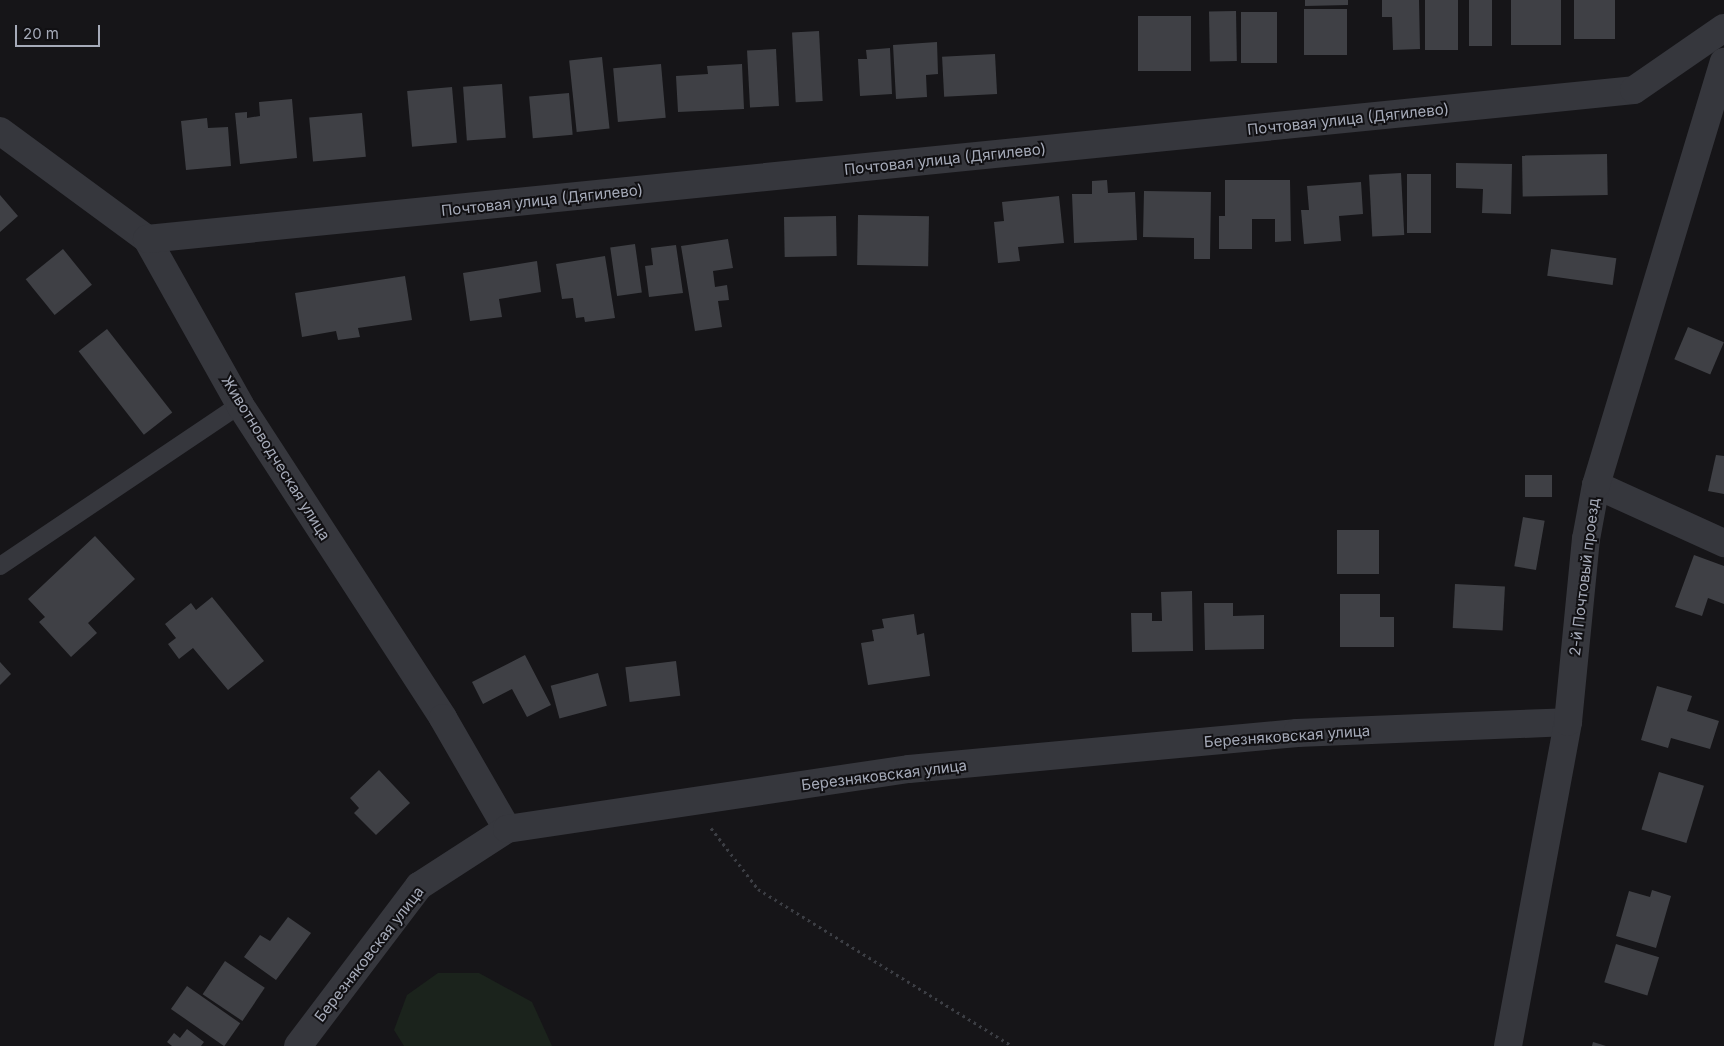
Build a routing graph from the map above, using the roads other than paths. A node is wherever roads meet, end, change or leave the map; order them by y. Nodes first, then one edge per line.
1 (1724, 28) edge
2 (1724, 62) edge
3 (0, 131) edge
4 (147, 239) junction
5 (240, 405) junction
6 (1596, 485) junction
7 (1724, 543) edge
8 (0, 566) edge
9 (1568, 722) junction
10 (507, 829) junction
11 (298, 1046) edge
12 (1508, 1046) edge

1 - 4 street, Почтовая улица (Дягилево)
2 - 6 street, 2-й Почтовый проезд
3 - 4 street, Животноводческая улица
4 - 5 street, Животноводческая улица
5 - 8 lane
5 - 10 street, Животноводческая улица
6 - 7 street
6 - 9 street, 2-й Почтовый проезд
9 - 10 street, Березняковская улица
9 - 12 street, 2-й Почтовый проезд
10 - 11 street, Березняковская улица

